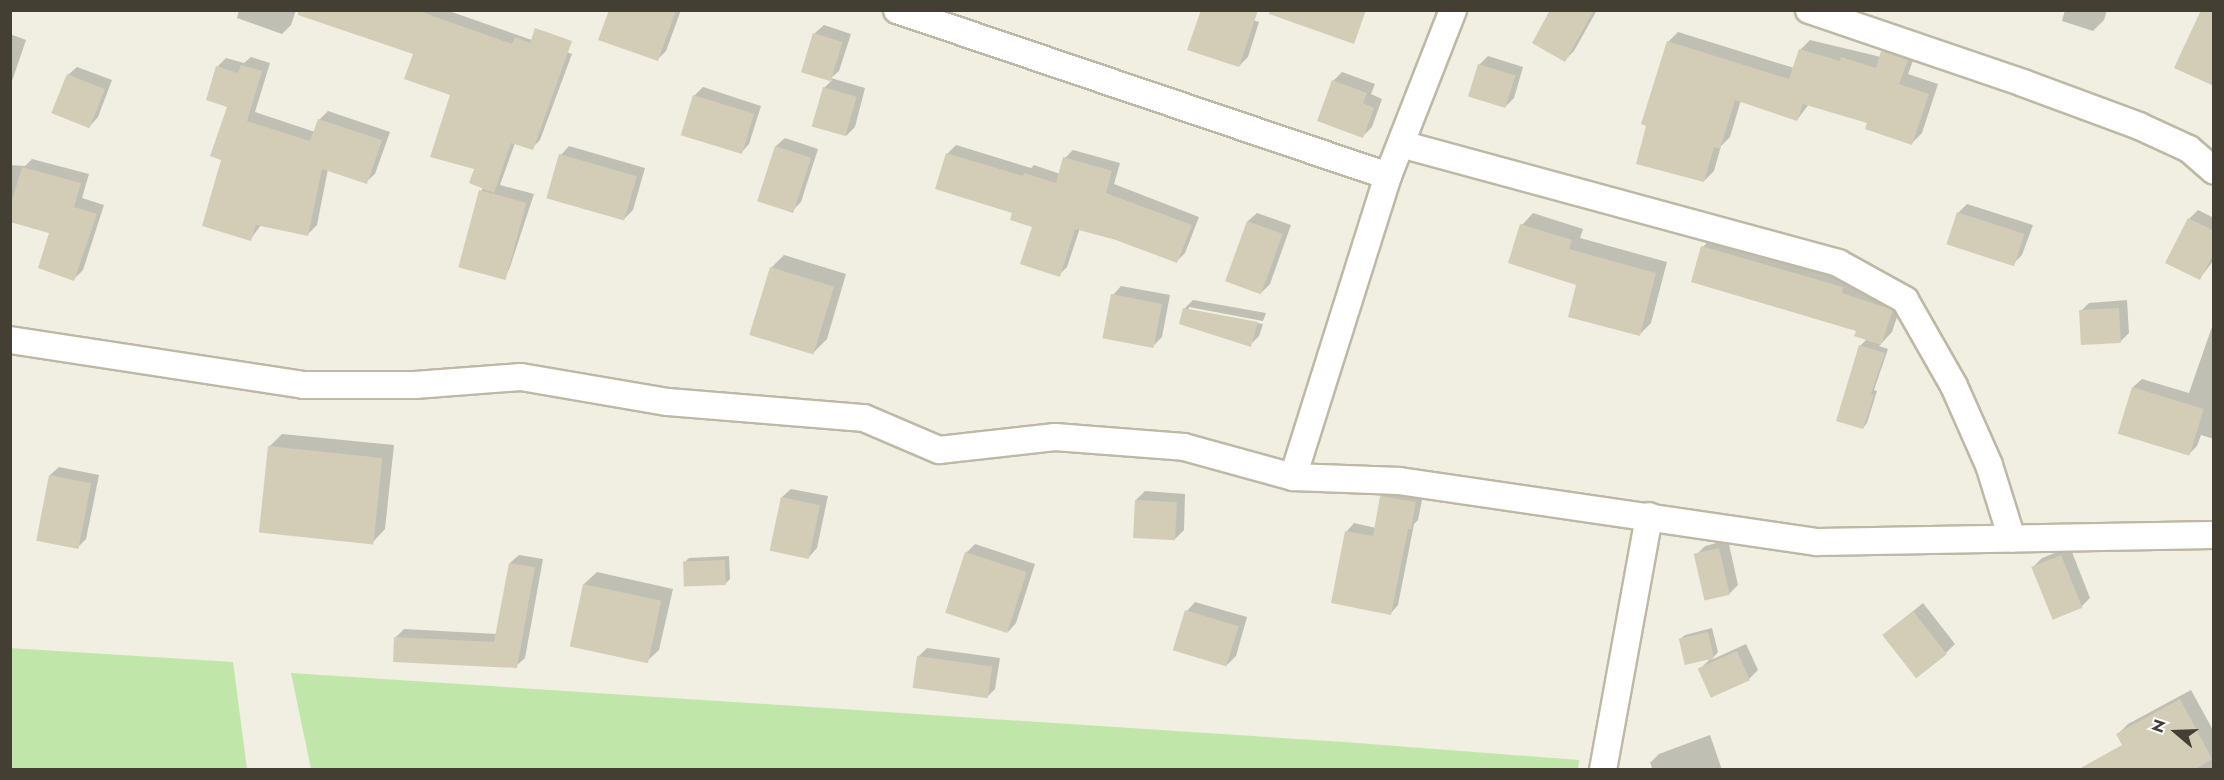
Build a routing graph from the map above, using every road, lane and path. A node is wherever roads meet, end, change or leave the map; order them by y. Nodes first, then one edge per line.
1 (897, 10) edge
2 (1453, 10) edge
3 (1809, 10) edge
4 (1401, 144) junction
5 (2214, 171) edge
6 (1388, 176) junction
7 (10, 340) edge
8 (1293, 477) junction
9 (1649, 516) junction
10 (2214, 535) edge
11 (2012, 539) junction
12 (1603, 770) edge

1 - 6 street
2 - 4 street
3 - 5 street
4 - 6 street
4 - 11 street
6 - 8 street
7 - 8 street
8 - 9 street
9 - 11 street
9 - 12 street
10 - 11 street

